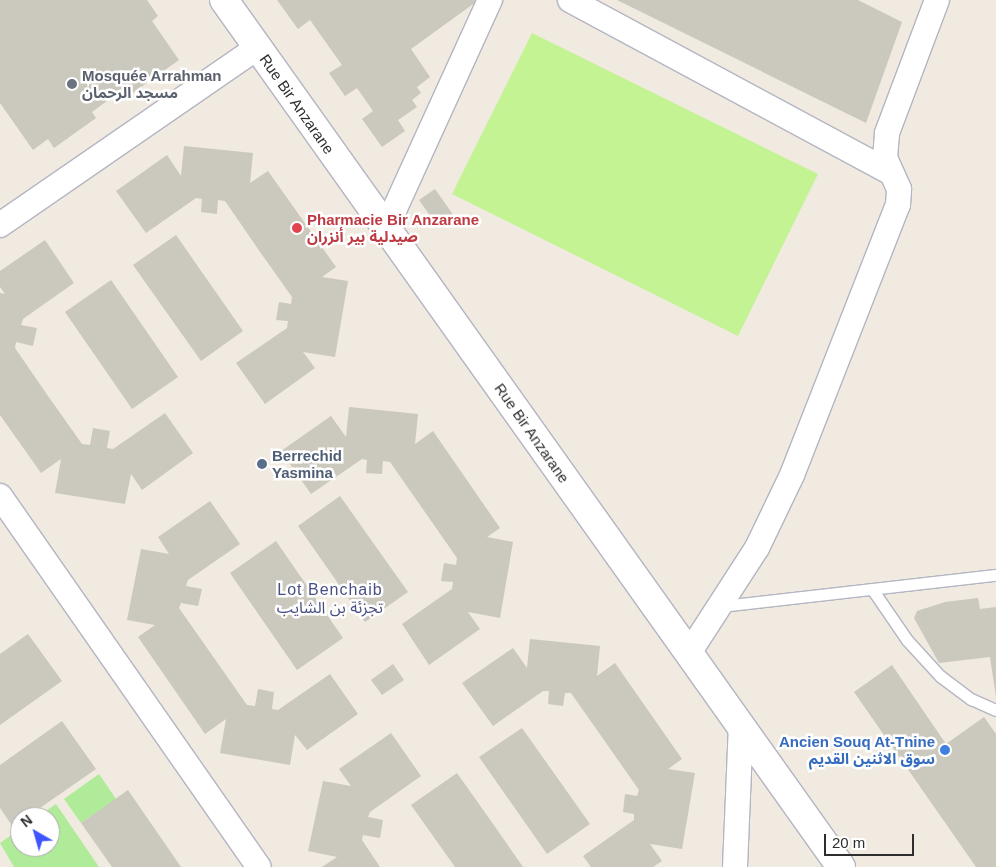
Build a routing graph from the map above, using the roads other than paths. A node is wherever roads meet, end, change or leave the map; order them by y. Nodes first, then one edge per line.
1 (224, 0) edge
2 (490, 0) edge
3 (570, 0) edge
4 (937, 0) edge
5 (257, 48) junction
6 (890, 172) junction
7 (0, 226) edge
8 (386, 228) junction
9 (0, 496) edge
10 (996, 575) edge
11 (872, 589) junction
12 (722, 606) junction
13 (689, 653) junction
14 (996, 710) edge
15 (741, 726) junction
16 (259, 867) edge
17 (735, 867) edge
18 (841, 867) edge

1 - 5 street, Rue Bir Anzarane
2 - 8 street
3 - 6 street
4 - 6 street
5 - 7 street
5 - 8 street, Rue Bir Anzarane
6 - 12 street
8 - 13 street, Rue Bir Anzarane
9 - 16 street
10 - 11 lane
11 - 12 lane
11 - 14 lane
12 - 13 street
13 - 15 street, Rue Bir Anzarane
15 - 17 street
15 - 18 street, Rue Bir Anzarane

